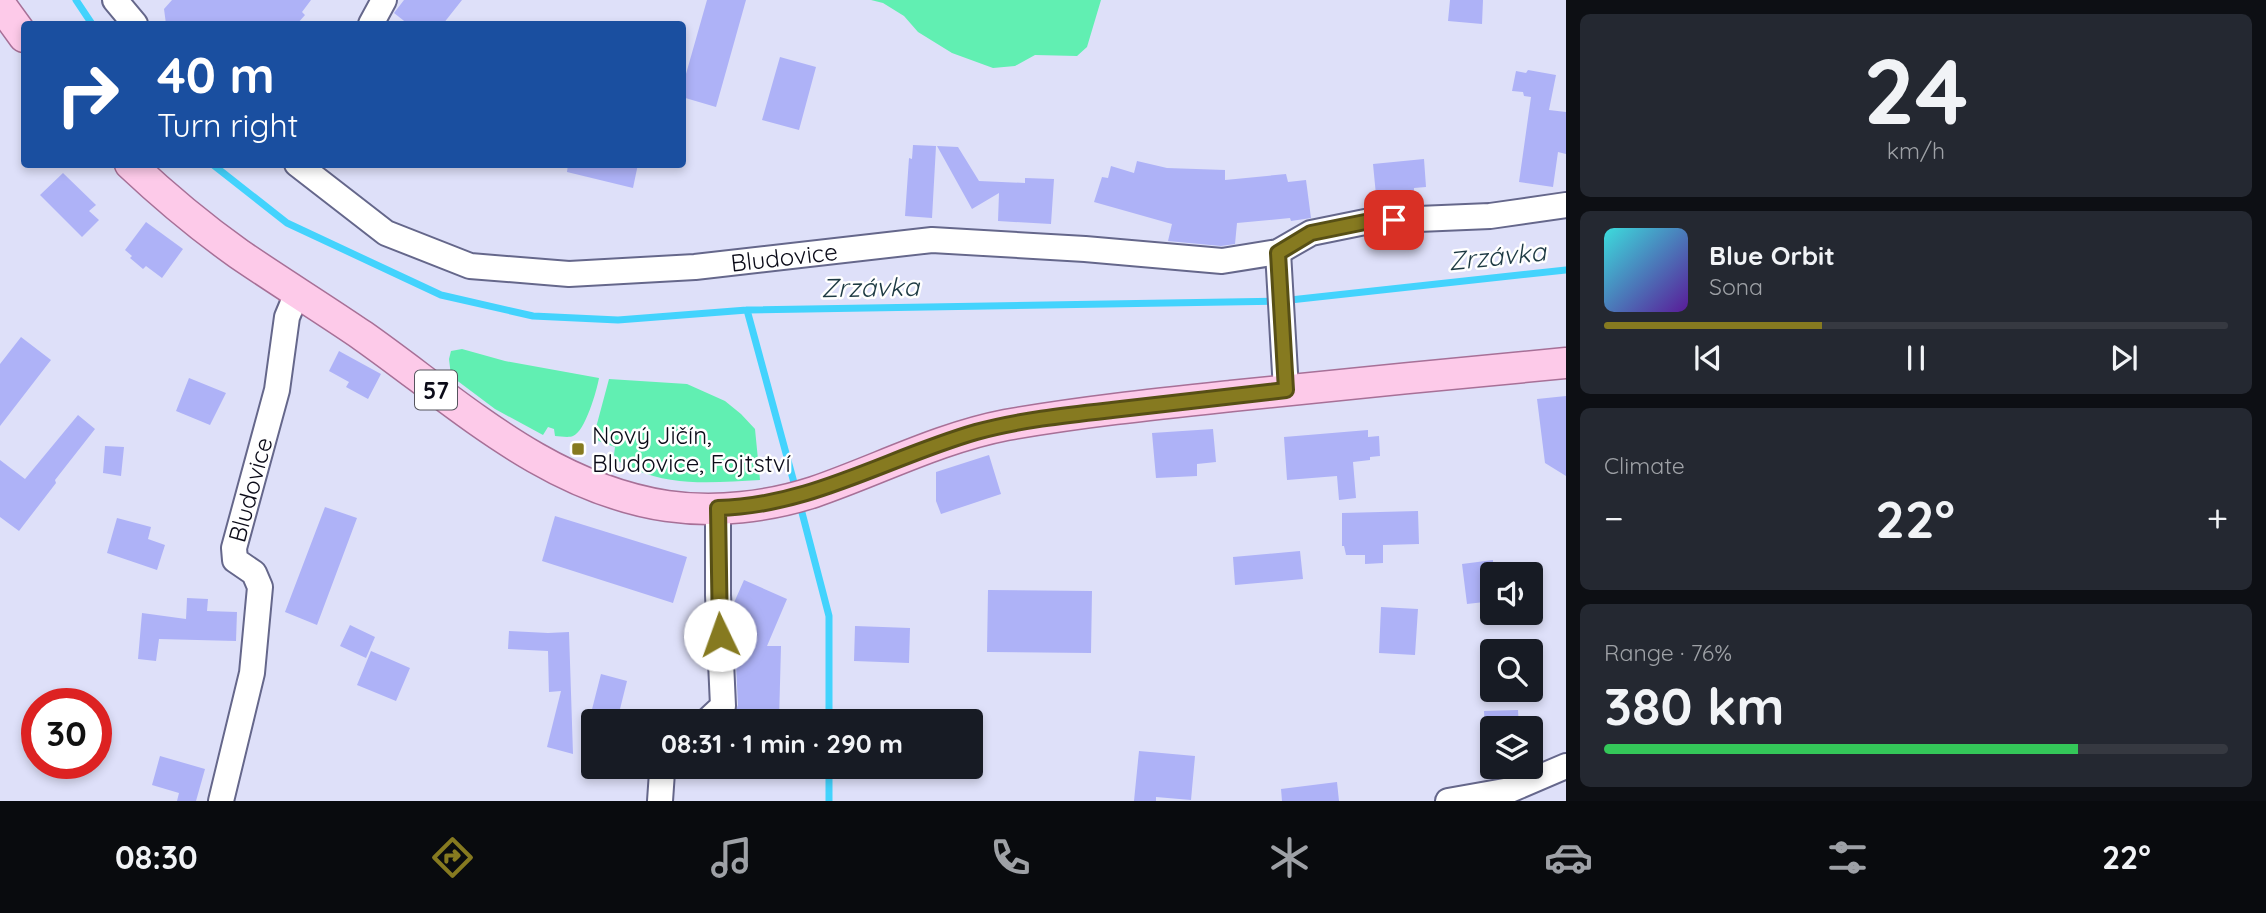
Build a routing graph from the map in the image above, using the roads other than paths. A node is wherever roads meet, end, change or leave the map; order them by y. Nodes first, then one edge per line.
1 (115, 0) edge
2 (384, 0) edge
3 (0, 4) edge
4 (132, 21) edge
5 (373, 21) edge
6 (21, 33) edge
7 (135, 168) edge
8 (309, 175) edge
9 (1566, 205) edge
10 (1279, 262) junction
11 (297, 293) junction
12 (1566, 363) edge
13 (1286, 390) junction
14 (718, 508) junction
15 (720, 709) edge
16 (1566, 766) edge
17 (662, 779) edge
18 (221, 801) edge
19 (660, 801) edge
20 (1448, 801) edge

1 - 4 street
2 - 5 street
3 - 6 main road
7 - 11 main road, 57
8 - 10 street, Bludovice
9 - 10 street, Bludovice
10 - 13 street
11 - 14 main road, 57
11 - 18 street, Bludovice
12 - 13 main road, 57
13 - 14 main road, 57
14 - 15 street
16 - 20 street
17 - 19 street

